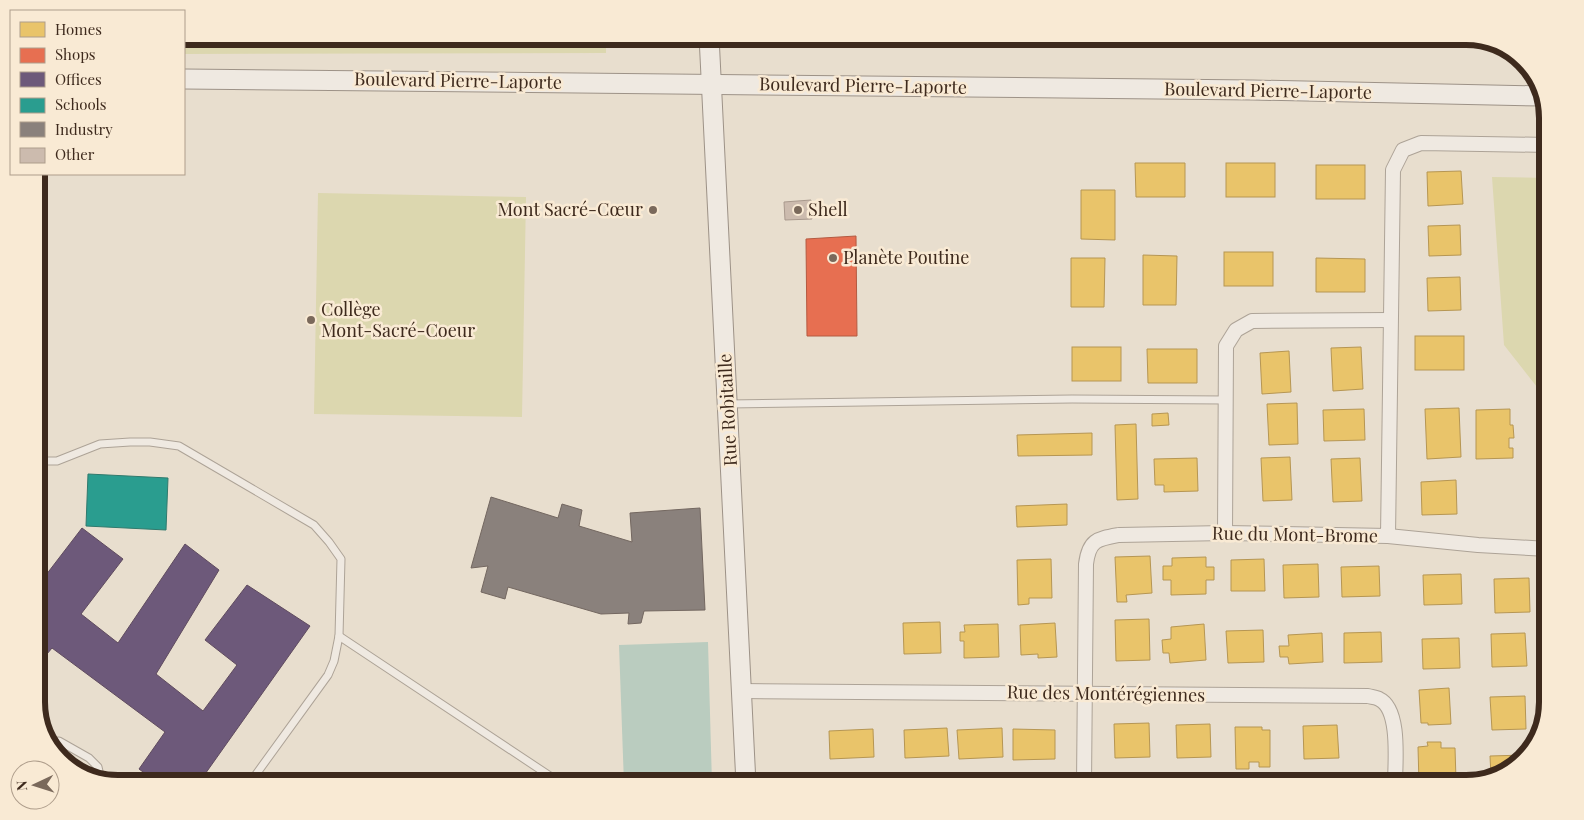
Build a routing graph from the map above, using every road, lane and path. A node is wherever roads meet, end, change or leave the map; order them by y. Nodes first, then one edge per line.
1 (710, 45) edge
2 (185, 79) edge
3 (712, 84) junction
4 (1535, 96) edge
5 (1539, 145) edge
6 (1390, 320) junction
7 (1225, 400) junction
8 (728, 404) junction
9 (45, 461) edge
10 (1225, 533) junction
11 (1388, 536) junction
12 (1539, 548) edge
13 (339, 636) junction
14 (742, 691) junction
15 (1085, 694) junction
16 (56, 741) edge
17 (99, 772) edge
18 (256, 775) edge
19 (548, 775) edge
20 (746, 775) edge
21 (1084, 775) edge
22 (1394, 775) edge

1 - 3 main road, Rue Robitaille
2 - 3 main road, Boulevard Pierre-Laporte
3 - 4 main road, Boulevard Pierre-Laporte
3 - 8 main road, Rue Robitaille
5 - 6 street, Rue du Mont-Brome
6 - 7 street
6 - 11 street, Rue du Mont-Brome
7 - 8 lane
7 - 10 street
8 - 14 main road, Rue Robitaille
9 - 13 lane
10 - 11 street, Rue du Mont-Brome
10 - 15 street, Rue du Mont-Brome
11 - 12 street
13 - 18 lane
13 - 19 lane
14 - 15 street, Rue des Montérégiennes
14 - 20 main road, Rue Robitaille
15 - 21 street, Rue du Mont-Brome
15 - 22 street, Rue des Montérégiennes
16 - 17 lane

